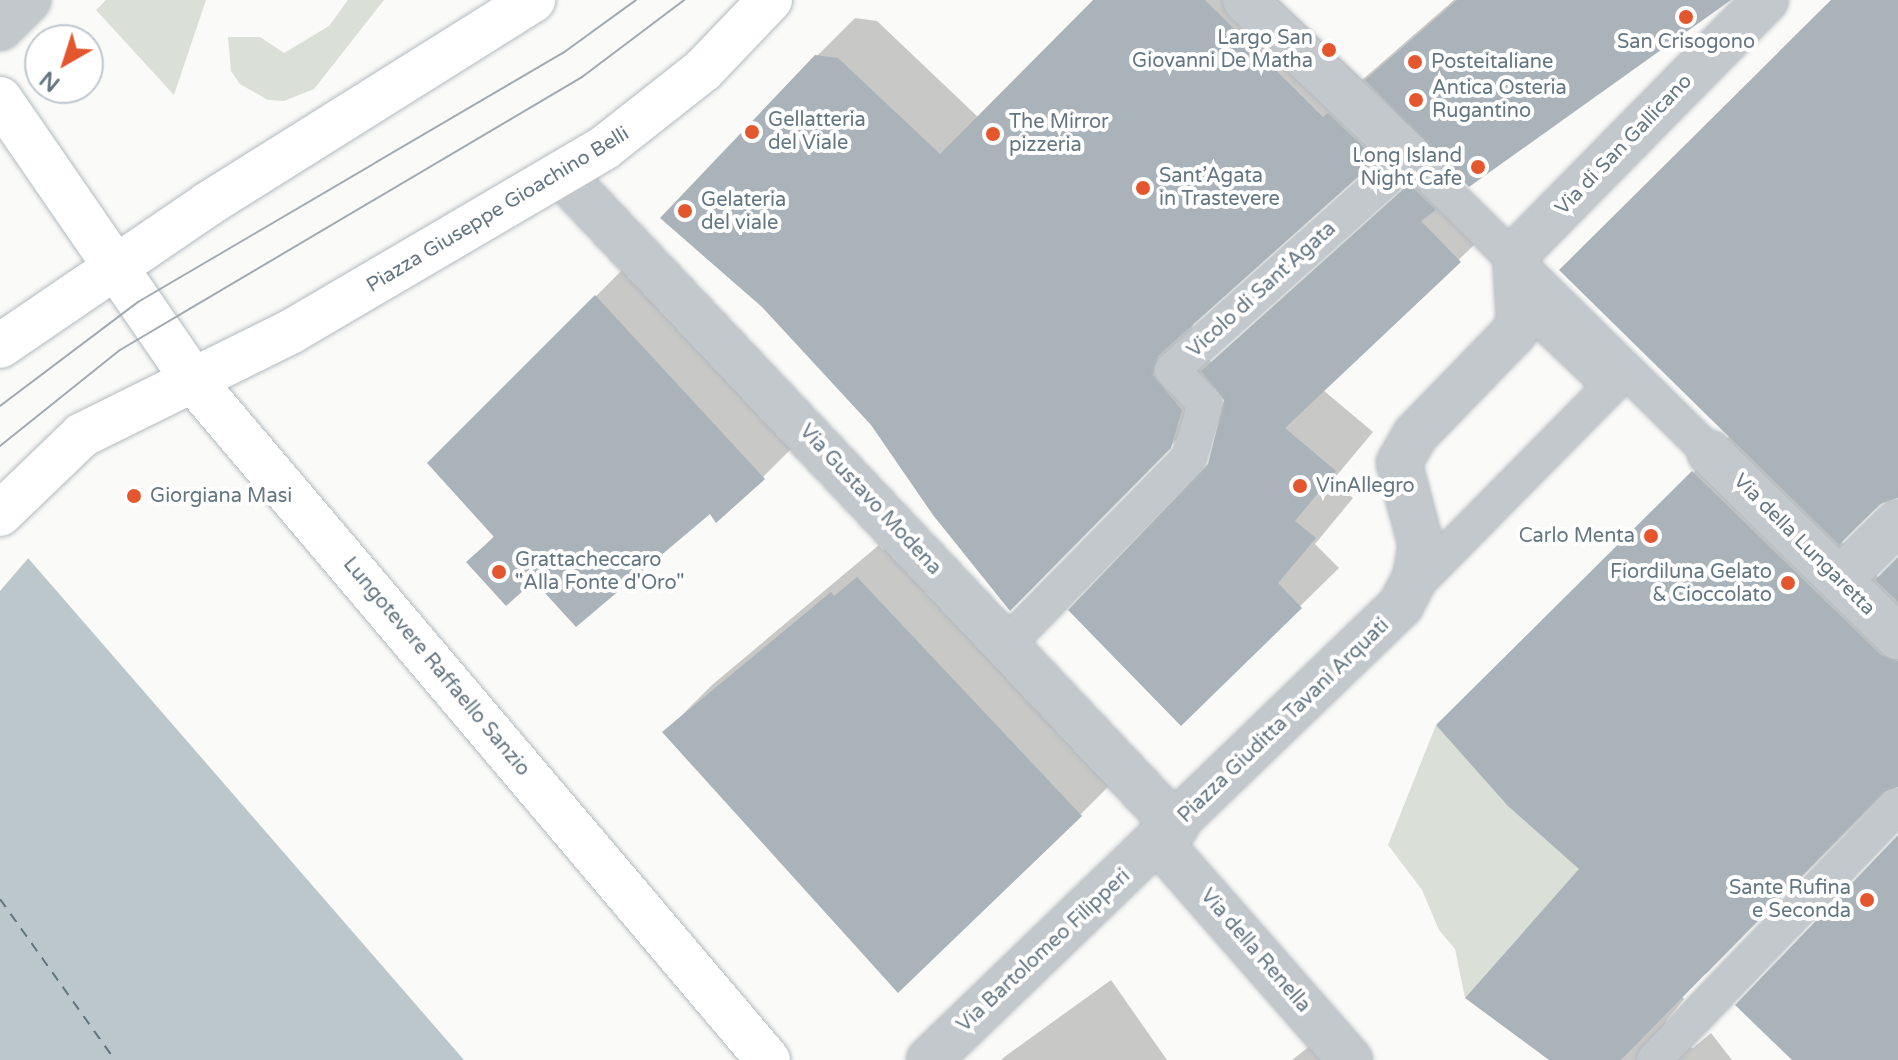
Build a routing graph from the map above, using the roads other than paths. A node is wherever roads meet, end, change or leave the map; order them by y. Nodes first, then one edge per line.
1 (28, 0) edge
2 (533, 0) edge
3 (1245, 0) edge
4 (1766, 0) edge
5 (754, 5) edge
6 (0, 28) edge
7 (0, 99) edge
8 (1410, 157) junction
9 (562, 175) junction
10 (1515, 255) junction
11 (114, 266) junction
12 (1519, 299) junction
13 (0, 346) edge
14 (195, 383) junction
15 (1710, 453) joint
16 (0, 514) edge
17 (1898, 522) edge
18 (1840, 579) junction
19 (1410, 590) junction
20 (1898, 637) edge
21 (1006, 645) junction
22 (1898, 806) edge
23 (1168, 834) junction
24 (768, 1060) edge
25 (929, 1060) edge
26 (1350, 1060) edge
27 (1654, 1060) edge

1 - 6 street
2 - 11 main road
3 - 8 street
4 - 10 street, Via di San Gallicano
5 - 9 main road, Piazza Giuseppe Gioachino Belli
7 - 11 main road, Lungotevere Raffaello Sanzio
8 - 10 lane
8 - 21 lane, Vicolo di Sant'Agata
9 - 14 main road, Piazza Giuseppe Gioachino Belli
9 - 21 street, Via Gustavo Modena
10 - 12 street, Piazza Giuditta Tavani Arquati
10 - 15 lane
11 - 13 main road
11 - 14 main road, Lungotevere Raffaello Sanzio
12 - 19 street, Piazza Giuditta Tavani Arquati
12 - 19 lane
14 - 16 main road, Piazza Giuseppe Gioachino Belli
14 - 24 main road, Lungotevere Raffaello Sanzio
15 - 18 street, Via della Lungaretta
17 - 18 street
18 - 20 street, Via della Lungaretta
19 - 23 street, Piazza Giuditta Tavani Arquati
21 - 23 street, Via Gustavo Modena
22 - 27 lane
23 - 25 street, Via Bartolomeo Filipperi
23 - 26 street, Via della Renella

